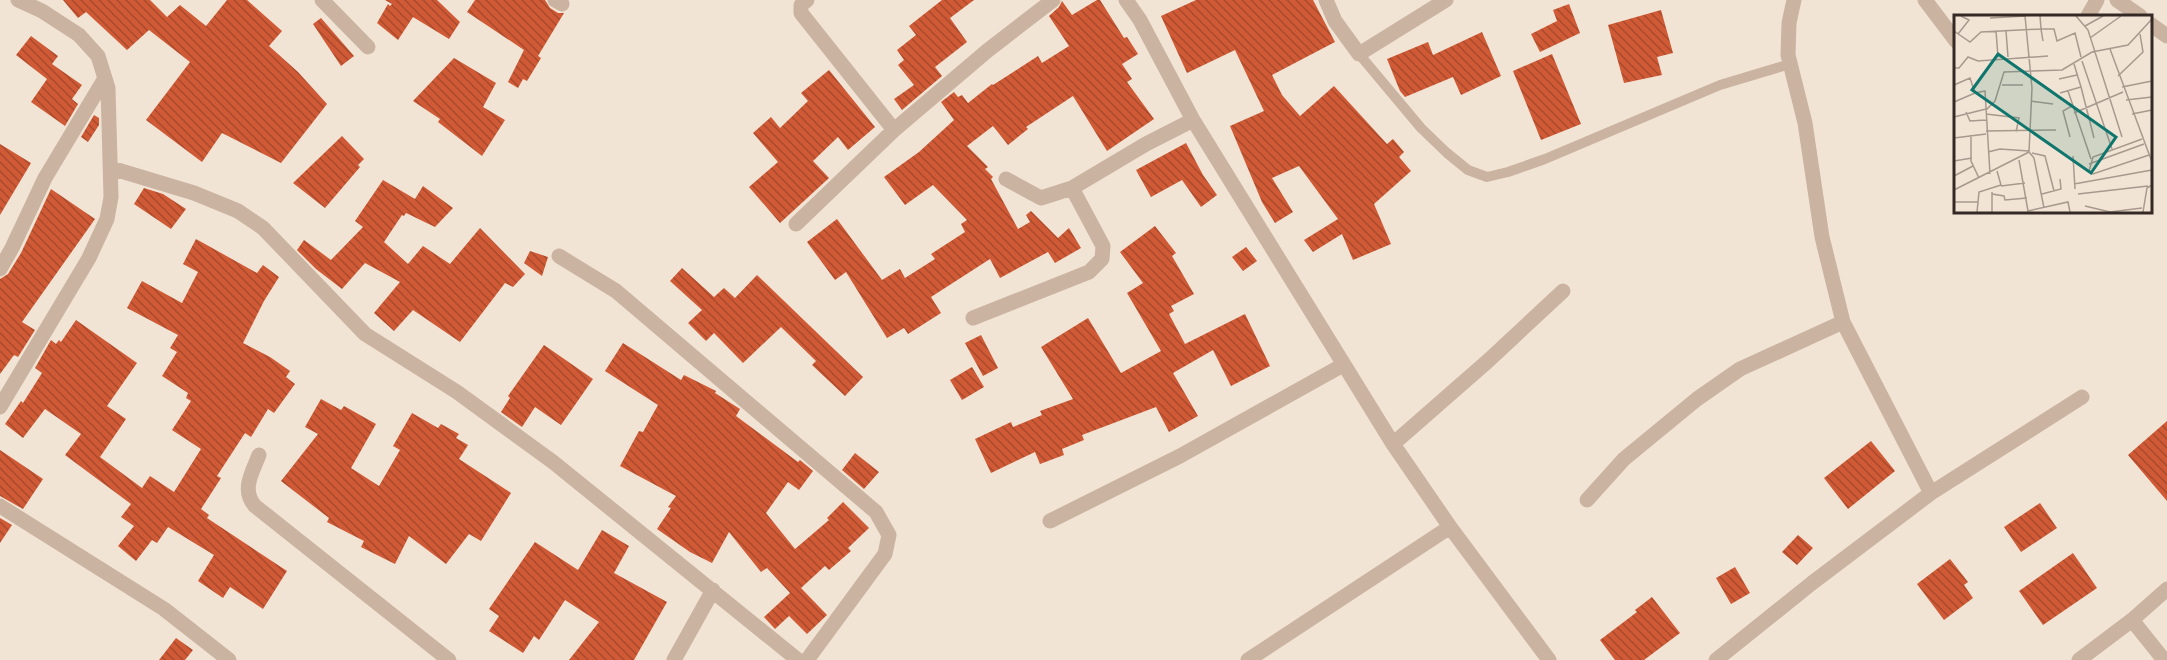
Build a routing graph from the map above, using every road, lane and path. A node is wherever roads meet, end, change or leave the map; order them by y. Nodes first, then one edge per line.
1 (18, 0) edge
2 (322, 0) edge
3 (807, 0) edge
4 (1053, 0) edge
5 (1126, 0) edge
6 (1326, 0) edge
7 (1446, 0) edge
8 (1794, 0) edge
9 (1925, 0) edge
10 (2097, 0) edge
11 (2117, 0) edge
12 (2089, 15) edge
13 (2139, 15) edge
14 (2152, 25) edge
15 (2167, 36) edge
16 (1954, 38) edge
17 (368, 47) dead end
18 (1359, 54) junction
19 (1790, 64) junction
20 (105, 78) junction
21 (1193, 120) junction
22 (894, 129) junction
23 (111, 168) junction
24 (1006, 179) dead end
25 (1072, 188) junction
26 (796, 224) dead end
27 (559, 256) dead end
28 (0, 269) edge
29 (1563, 291) dead end
30 (973, 318) dead end
31 (1843, 322) junction
32 (1343, 365) junction
33 (2082, 397) dead end
34 (0, 407) edge
35 (1393, 444) junction
36 (259, 455) dead end
37 (1931, 493) junction
38 (1587, 500) dead end
39 (0, 506) edge
40 (1050, 521) dead end
41 (1450, 527) junction
42 (2167, 589) edge
43 (713, 590) junction
44 (2132, 620) junction
45 (229, 660) edge
46 (449, 660) edge
47 (674, 660) edge
48 (798, 660) edge
49 (807, 660) edge
50 (1248, 660) edge
51 (1549, 660) edge
52 (1716, 660) edge
53 (2079, 660) edge
54 (2164, 660) edge

1 - 20 street
2 - 17 street
3 - 22 street
4 - 22 street
5 - 21 street
6 - 18 street
7 - 18 street
8 - 19 street
9 - 16 street
10 - 12 street
11 - 13 street
14 - 15 street
18 - 19 lane
19 - 31 street
20 - 23 street
20 - 28 street
21 - 25 street
21 - 32 street
22 - 26 street
23 - 34 street
23 - 43 street
24 - 25 street
25 - 30 street
27 - 49 street
29 - 35 street
31 - 37 street
31 - 38 street
32 - 35 street
32 - 40 street
33 - 37 street
35 - 41 street
36 - 46 street
37 - 52 street
39 - 45 street
41 - 50 street
41 - 51 street
42 - 44 street
43 - 47 street
43 - 48 street
44 - 53 street
44 - 54 street

